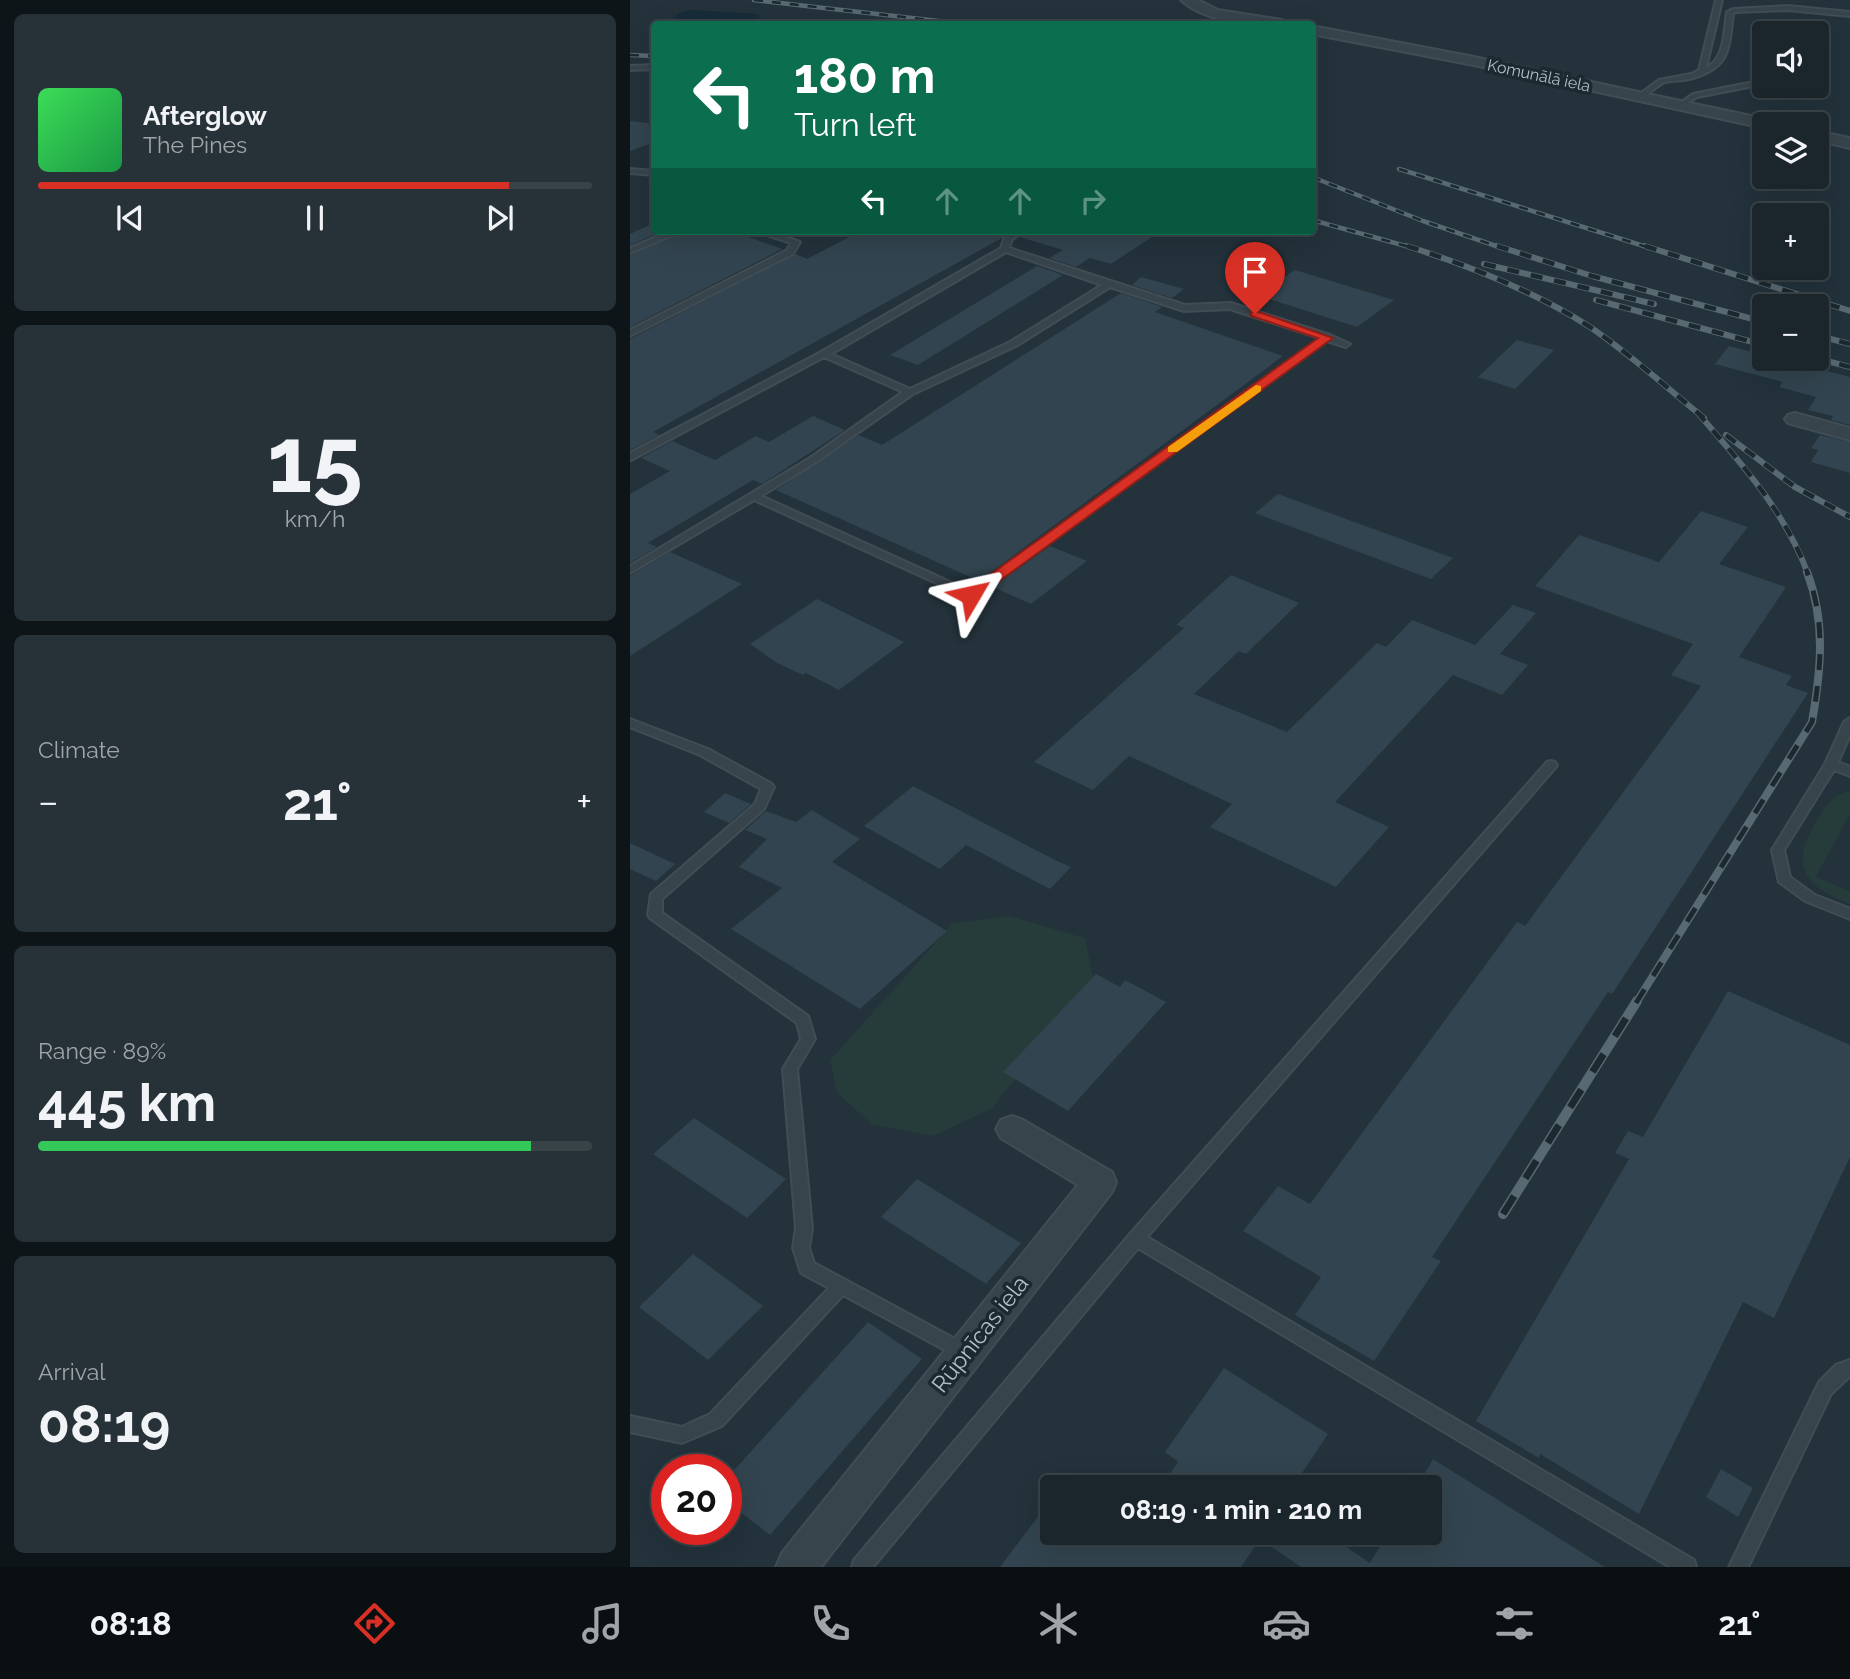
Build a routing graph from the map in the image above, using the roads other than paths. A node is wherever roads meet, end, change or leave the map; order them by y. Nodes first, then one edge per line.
1 (1188, 0) edge
2 (1719, 0) edge
3 (1850, 14) edge
4 (1264, 21) edge
5 (1316, 31) edge
6 (651, 67) edge
7 (630, 68) edge
8 (1702, 71) junction
9 (1752, 84) edge
10 (1639, 97) junction
11 (1679, 106) junction
12 (1752, 121) edge
13 (1829, 138) edge
14 (1850, 143) edge
15 (630, 171) edge
16 (651, 173) edge
17 (668, 235) edge
18 (772, 235) edge
19 (1014, 235) edge
20 (1005, 249) junction
21 (630, 251) edge
22 (1110, 284) junction
23 (630, 333) edge
24 (1327, 338) junction
25 (1346, 344) dead end
26 (824, 354) junction
27 (911, 392) junction
28 (1795, 419) dead end
29 (1850, 434) edge
30 (630, 457) edge
31 (753, 496) junction
32 (630, 570) edge
33 (1850, 722) edge
34 (630, 723) edge
35 (1831, 764) junction
36 (1551, 765) dead end
37 (1850, 772) edge
38 (1850, 914) edge
39 (1012, 1129) dead end
40 (1136, 1239) junction
41 (841, 1286) junction
42 (966, 1353) junction
43 (1850, 1368) edge
44 (630, 1424) edge
45 (796, 1567) edge
46 (861, 1567) edge
47 (1687, 1567) edge
48 (1738, 1567) edge

1 - 4 street
2 - 8 lane
3 - 8 lane
5 - 10 street, Komunālā iela
6 - 7 lane
8 - 10 lane
9 - 11 lane
10 - 11 street, Komunālā iela
11 - 12 street, Komunālā iela
13 - 14 street
15 - 16 lane
17 - 21 lane
18 - 23 lane
19 - 20 lane
20 - 22 lane
20 - 26 lane
22 - 24 lane
22 - 27 lane
24 - 25 lane
24 - 31 lane
26 - 27 lane
26 - 30 lane
27 - 31 lane
28 - 29 street
31 - 32 lane
33 - 35 lane
34 - 41 lane
35 - 37 lane
35 - 38 lane
36 - 40 lane
39 - 42 street, Rūpnīcas iela
40 - 46 lane
40 - 47 lane
41 - 42 lane
41 - 44 lane
42 - 45 street, Rūpnīcas iela
43 - 48 lane

